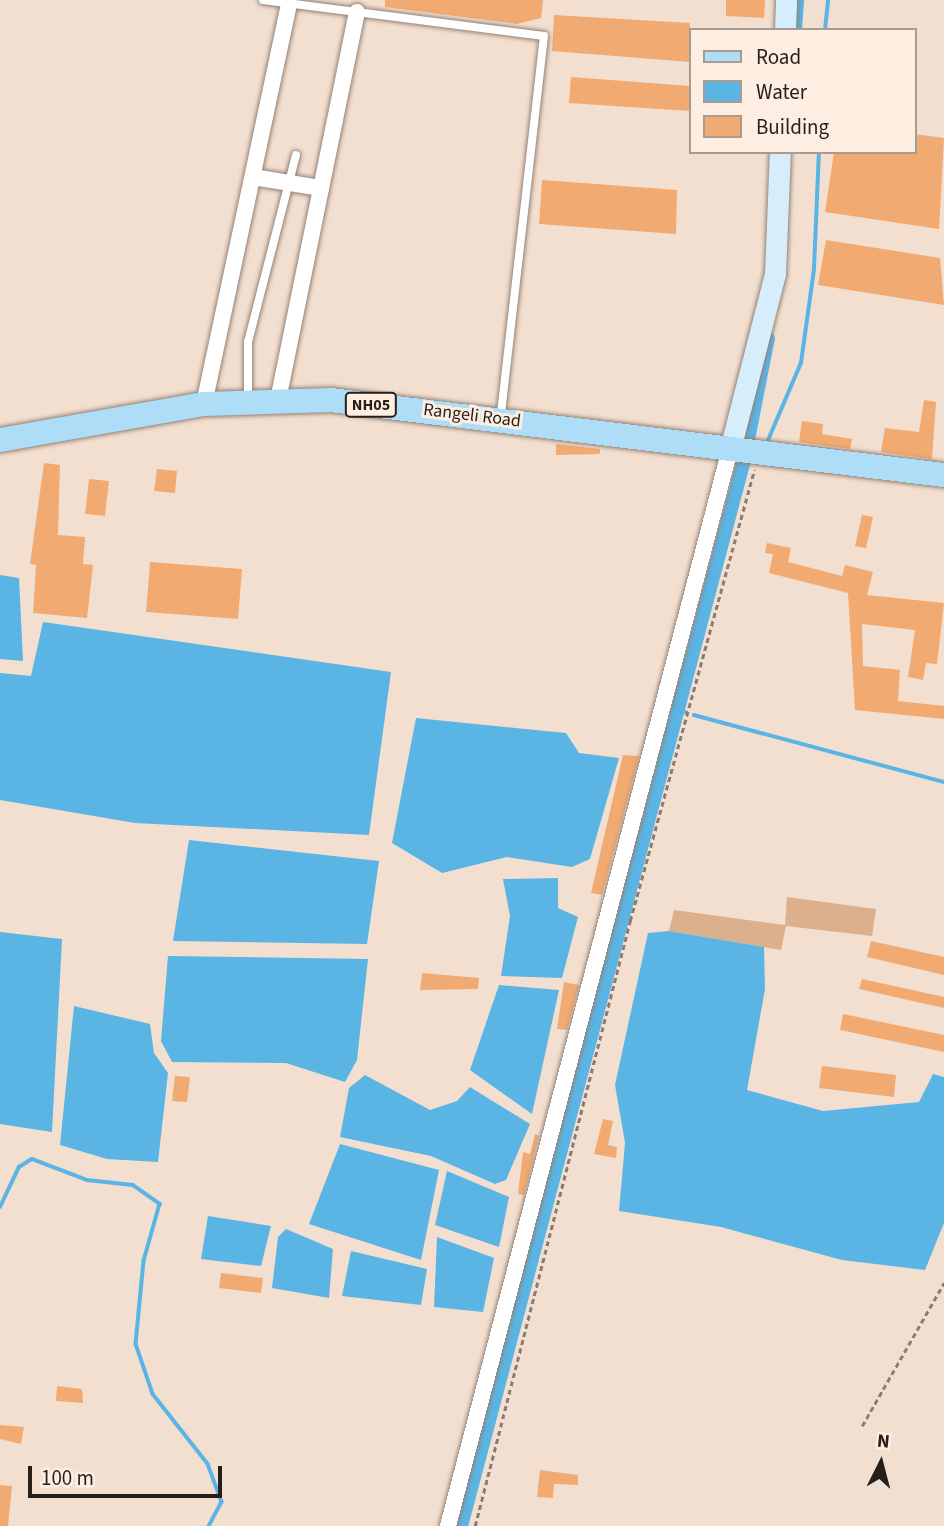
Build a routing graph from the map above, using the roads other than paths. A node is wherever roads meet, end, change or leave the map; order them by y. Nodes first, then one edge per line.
1 (263, 0) edge
2 (786, 0) edge
3 (289, 3) junction
4 (357, 12) junction
5 (785, 28) edge
6 (780, 154) edge
7 (296, 155) dead end
8 (253, 177) junction
9 (290, 183) junction
10 (321, 188) junction
11 (248, 400) junction
12 (278, 400) junction
13 (204, 404) junction
14 (500, 419) junction
15 (0, 440) edge
16 (748, 451) junction
17 (944, 475) edge
18 (448, 1526) edge

1 - 3 lane
2 - 5 street
3 - 4 lane
3 - 8 street
4 - 10 street
4 - 14 lane
6 - 16 street
7 - 9 lane
8 - 9 street
8 - 13 street
9 - 10 street
9 - 11 lane
10 - 12 street
11 - 12 main road, Rangeli Road / NH05
11 - 13 main road, Rangeli Road / NH05
12 - 14 main road, Rangeli Road / NH05
13 - 15 main road, Rangeli Road / NH05
14 - 16 main road, Rangeli Road / NH05
16 - 17 main road, Rangeli Road / NH05
16 - 18 street

